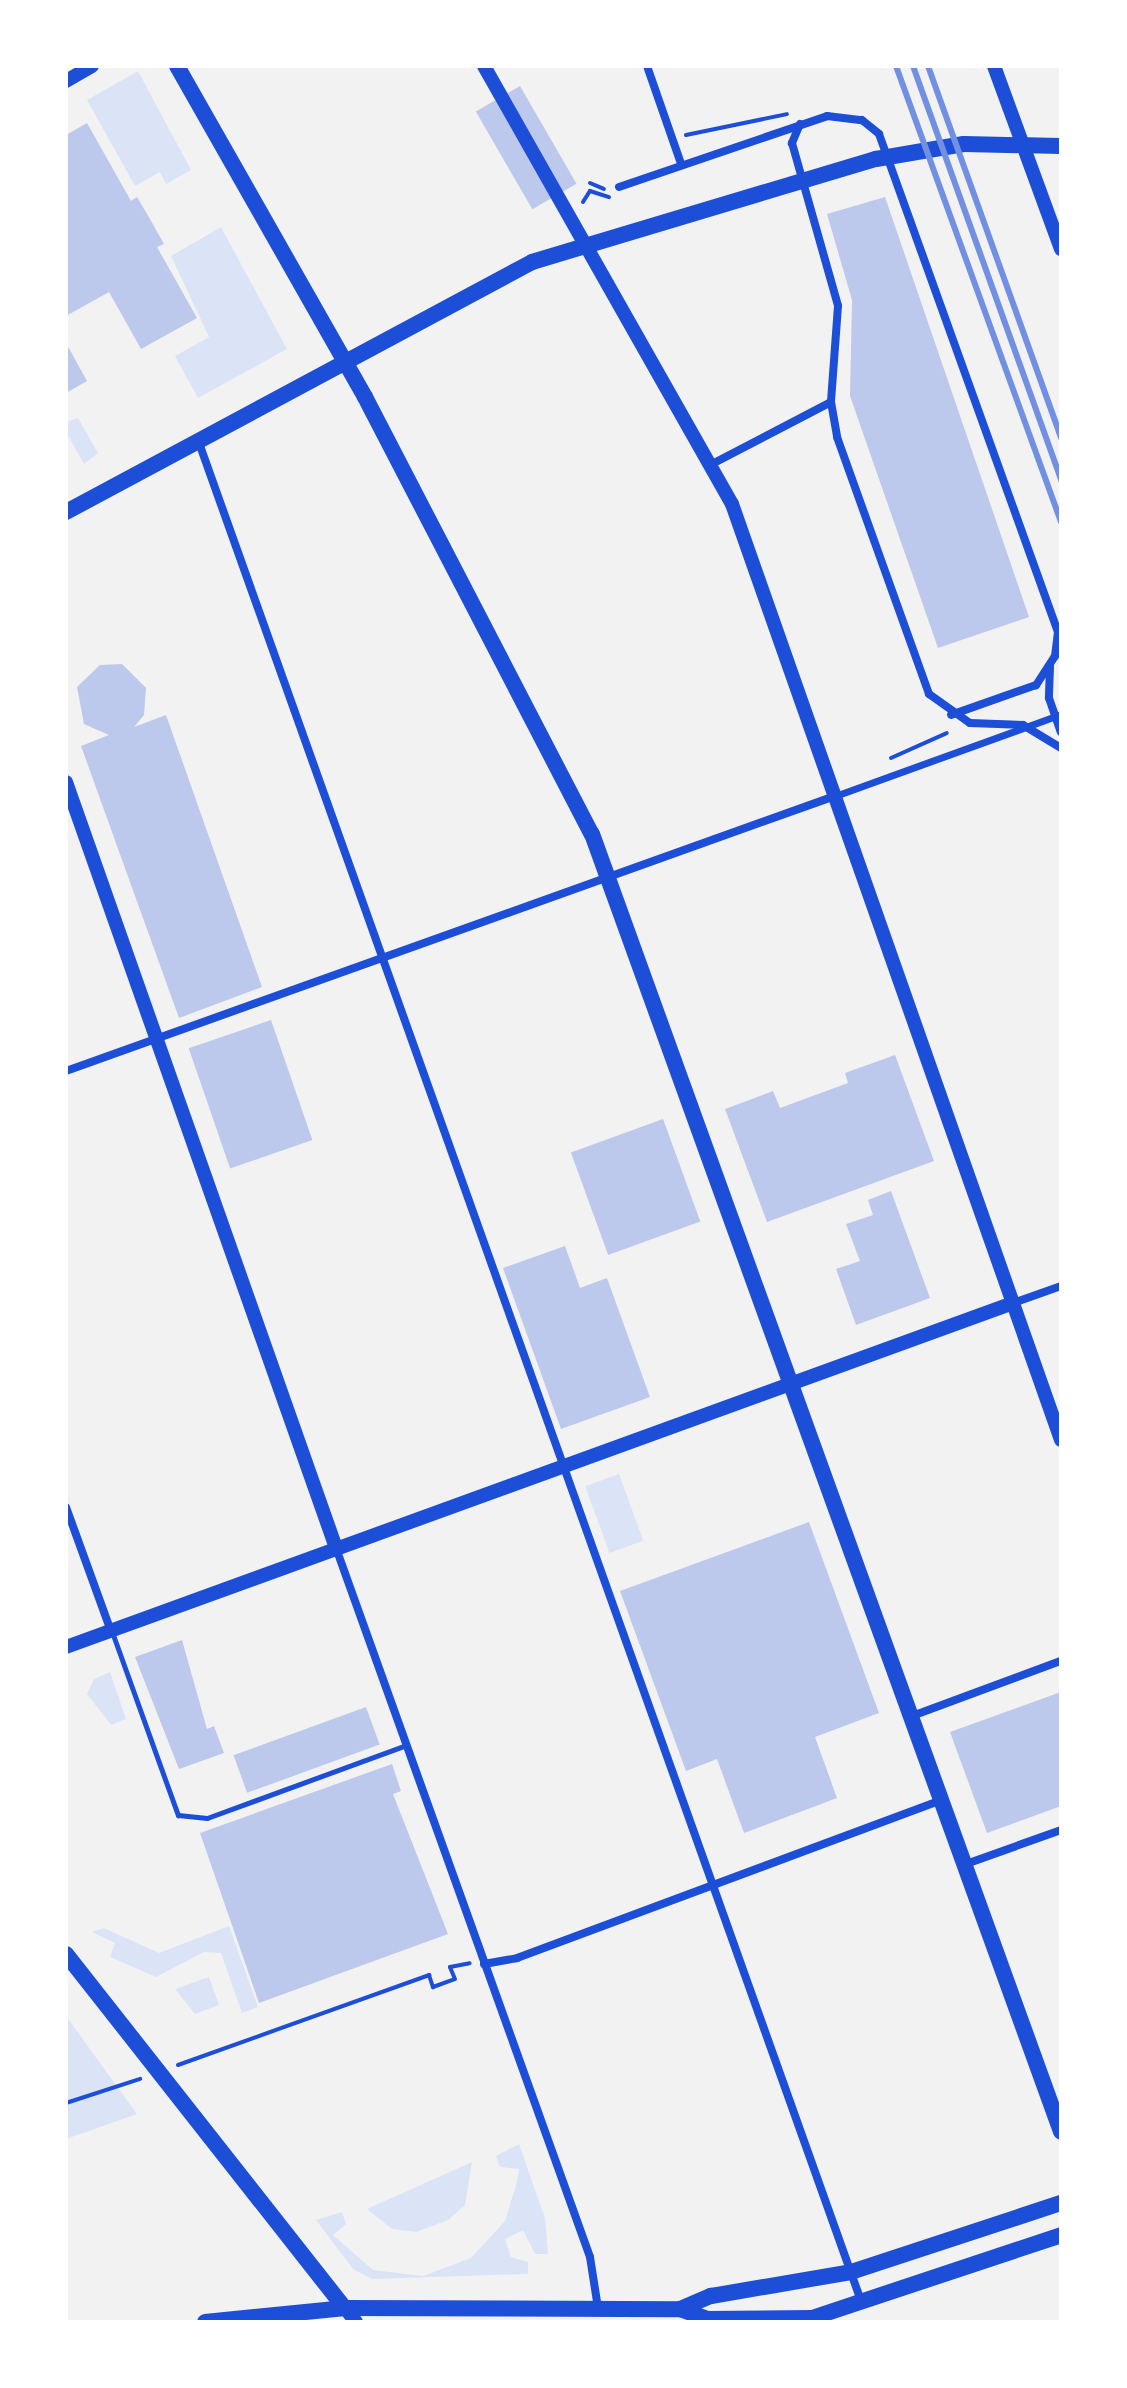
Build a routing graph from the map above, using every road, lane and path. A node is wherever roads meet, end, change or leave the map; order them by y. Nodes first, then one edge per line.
1 (92, 66) edge
2 (177, 66) edge
3 (484, 66) edge
4 (647, 66) edge
5 (994, 66) edge
6 (66, 81) edge
7 (800, 124) junction
8 (686, 135) dead end
9 (1061, 146) edge
10 (680, 161) junction
11 (590, 183) dead end
12 (619, 187) dead end
13 (583, 202) dead end
14 (586, 243) junction
15 (1060, 243) edge
16 (341, 360) junction
17 (831, 402) junction
18 (198, 440) junction
19 (712, 464) junction
20 (66, 512) edge
21 (1050, 665) junction
22 (1061, 714) edge
23 (951, 715) junction
24 (1061, 732) edge
25 (1061, 748) edge
26 (66, 782) edge
27 (835, 796) junction
28 (609, 876) junction
29 (380, 958) junction
30 (157, 1038) junction
31 (66, 1071) edge
32 (1061, 1286) edge
33 (1013, 1303) junction
34 (792, 1382) junction
35 (1061, 1440) edge
36 (560, 1466) junction
37 (66, 1507) edge
38 (336, 1548) junction
39 (111, 1631) junction
40 (66, 1647) edge
41 (1061, 1661) edge
42 (912, 1716) junction
43 (406, 1745) junction
44 (942, 1800) junction
45 (1061, 1830) edge
46 (966, 1864) junction
47 (712, 1886) junction
48 (66, 1954) edge
49 (462, 1963) dead end
50 (484, 1964) junction
51 (158, 2072) junction
52 (66, 2103) edge
53 (1061, 2132) edge
54 (1061, 2203) edge
55 (1061, 2235) edge
56 (851, 2272) junction
57 (863, 2305) junction
58 (489, 2307) junction
59 (345, 2308) junction
60 (598, 2308) junction
61 (680, 2309) junction
62 (205, 2322) edge
63 (356, 2322) edge
64 (467, 2322) edge

1 - 6 street
2 - 16 main road
3 - 14 street
4 - 10 street
5 - 15 street
7 - 8 path
7 - 10 street
7 - 17 street
7 - 21 street
9 - 14 main road
10 - 12 street
11 - 13 path
14 - 16 main road
14 - 19 street
16 - 18 main road
16 - 28 main road
17 - 19 street
17 - 23 street
18 - 20 main road
18 - 29 street
19 - 27 street
21 - 23 street
21 - 24 street
22 - 27 street
23 - 25 street
26 - 30 street
27 - 28 street
27 - 33 street
28 - 29 street
28 - 34 main road
29 - 30 street
29 - 36 street
30 - 31 street
30 - 38 street
32 - 33 street
33 - 34 street
33 - 35 street
34 - 36 street
34 - 42 main road
36 - 38 street
36 - 47 street
37 - 39 street
38 - 39 street
38 - 43 street
39 - 40 street
39 - 43 lane
41 - 42 street
42 - 44 main road
43 - 50 street
44 - 46 main road
44 - 47 street
45 - 46 street
46 - 53 main road
47 - 50 street
47 - 56 street
48 - 51 main road
49 - 51 path
50 - 60 street
51 - 52 path
51 - 59 main road
54 - 56 main road
55 - 57 main road
56 - 57 street
56 - 61 main road
57 - 61 main road
58 - 59 main road
58 - 60 main road
58 - 64 main road
59 - 62 main road
59 - 63 street
60 - 61 main road

